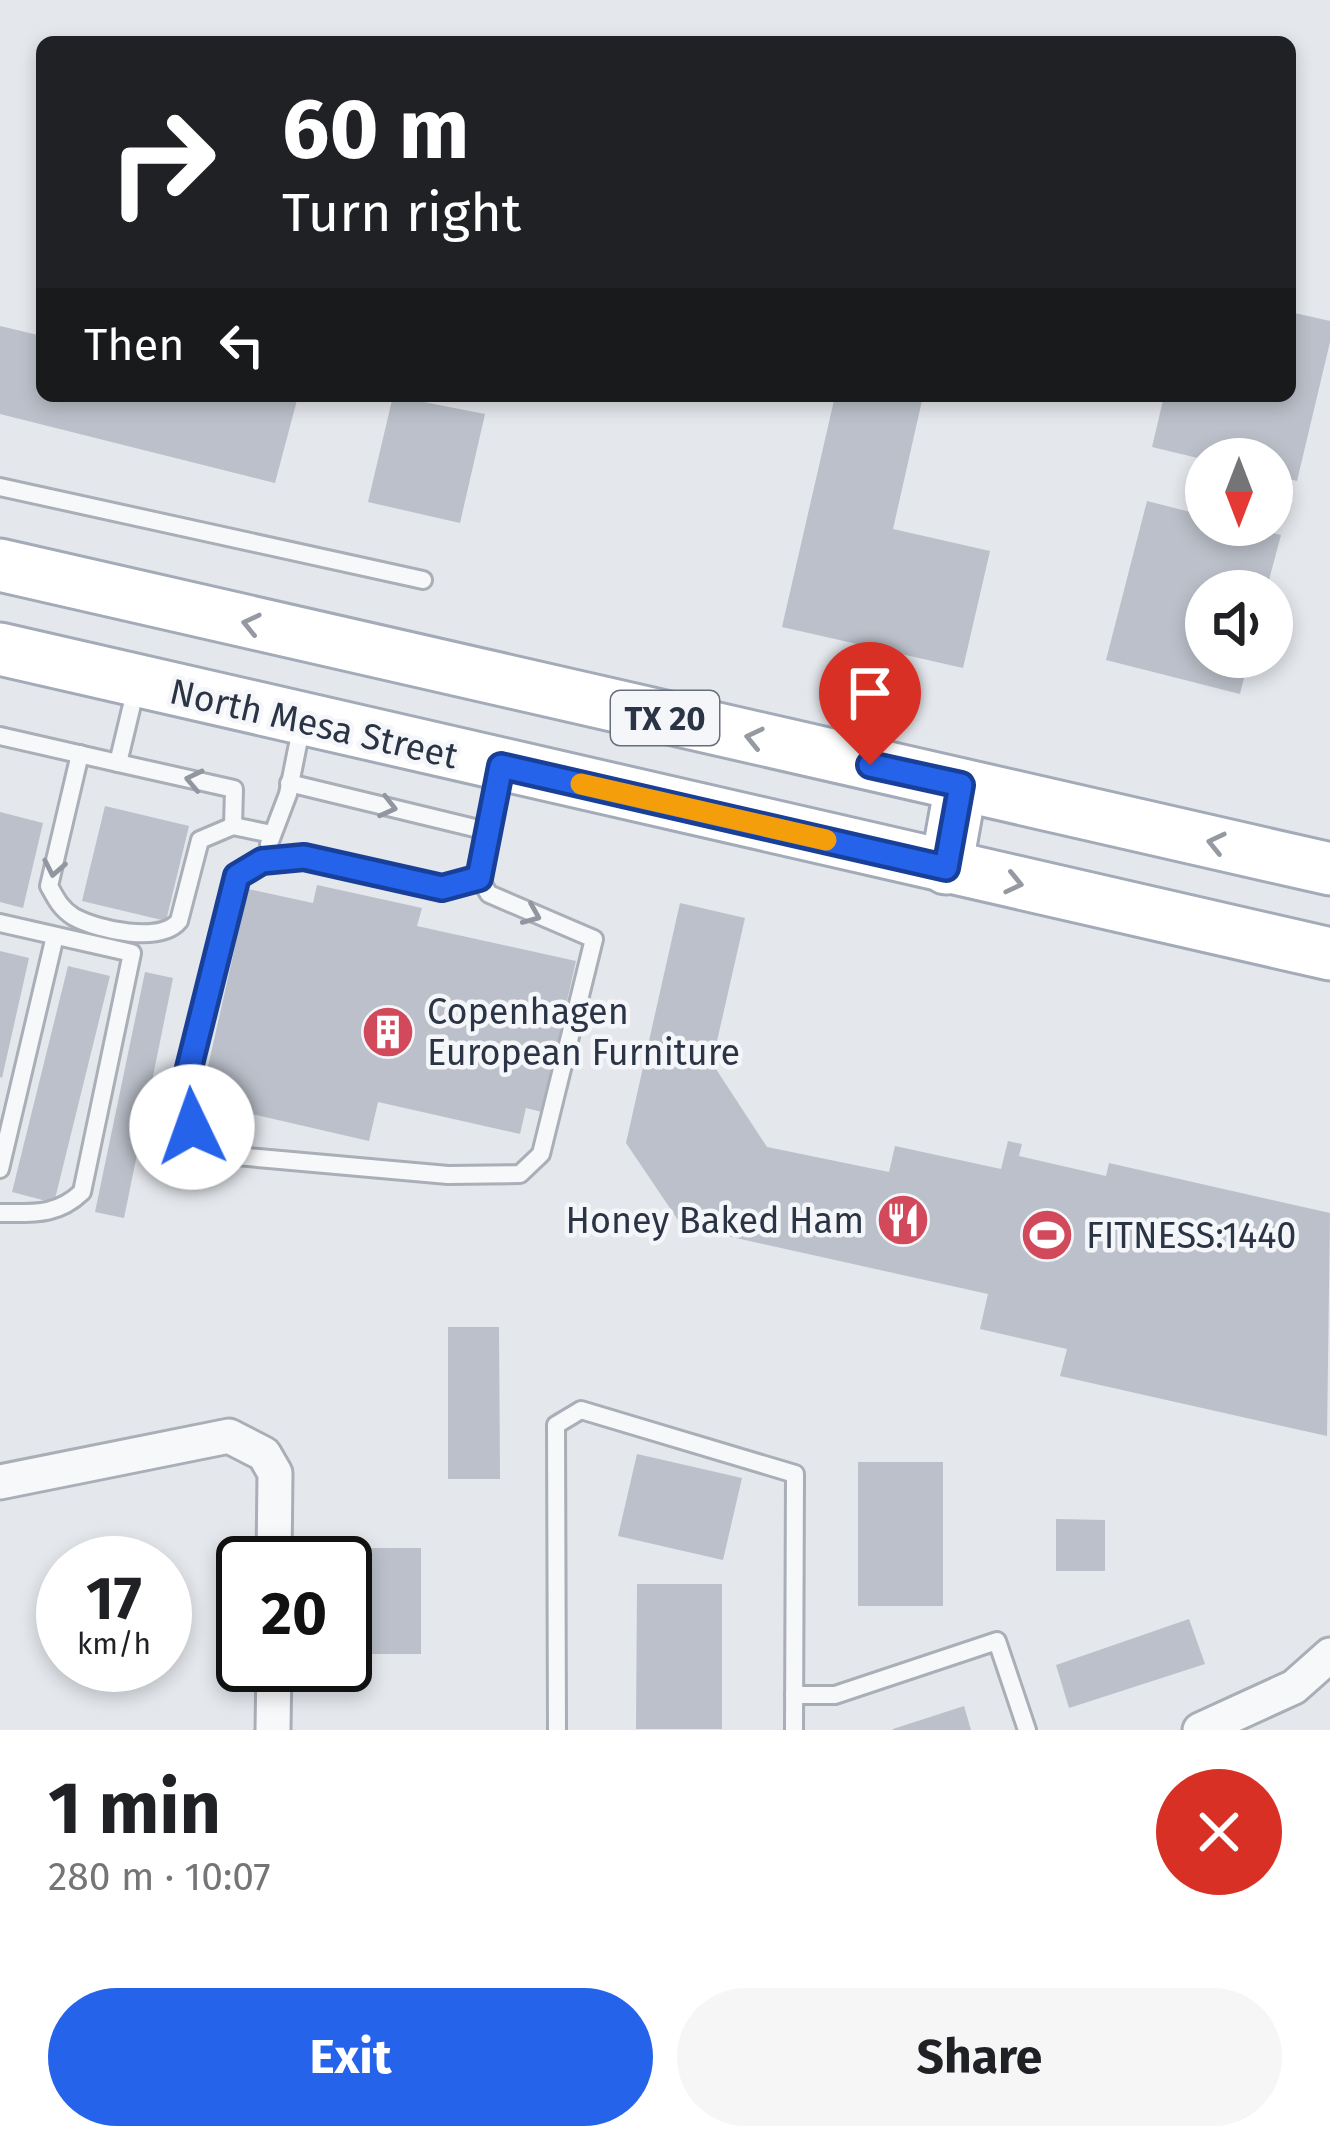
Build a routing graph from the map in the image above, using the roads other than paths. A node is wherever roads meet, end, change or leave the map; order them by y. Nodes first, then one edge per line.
1 (0, 487) edge
2 (0, 565) edge
3 (423, 580) dead end
4 (325, 641) junction
5 (0, 649) edge
6 (137, 682) junction
7 (303, 721) junction
8 (0, 736) edge
9 (80, 754) junction
10 (118, 763) junction
11 (501, 766) junction
12 (290, 783) junction
13 (961, 785) junction
14 (233, 826) junction
15 (487, 831) junction
16 (272, 835) junction
17 (262, 861) junction
18 (946, 868) junction
19 (1330, 869) edge
20 (479, 878) junction
21 (0, 923) edge
22 (56, 935) junction
23 (1330, 954) edge
24 (0, 1169) edge
25 (0, 1213) edge
26 (0, 1482) edge
27 (274, 1536) edge
28 (1330, 1655) edge
29 (274, 1692) edge
30 (794, 1695) junction
31 (273, 1730) edge
32 (557, 1730) edge
33 (794, 1730) edge
34 (1027, 1730) edge
35 (1200, 1730) edge

1 - 3 lane
4 -> 2 main road, TX 20
4 - 7 main road
13 -> 4 main road, TX 20
5 - 6 main road, North Mesa Street / TX 20
6 - 7 main road, North Mesa Street / TX 20
6 - 10 lane
7 - 11 main road, North Mesa Street / TX 20
7 - 12 lane
8 - 9 lane
9 - 10 lane
9 -> 14 lane
14 -> 10 lane
11 - 15 lane
11 - 18 main road, North Mesa Street / TX 20
12 -> 15 lane
12 - 16 lane
13 - 18 main road
19 -> 13 main road, TX 20
14 - 16 lane
15 - 20 lane
16 - 17 lane
17 - 20 lane
20 -> 17 lane
18 -> 23 main road, North Mesa Street / TX 20
21 - 22 lane
22 - 24 lane
22 - 25 lane
26 - 27 street
28 - 35 street
29 - 31 street
30 - 32 lane
30 - 33 lane
30 - 34 lane

